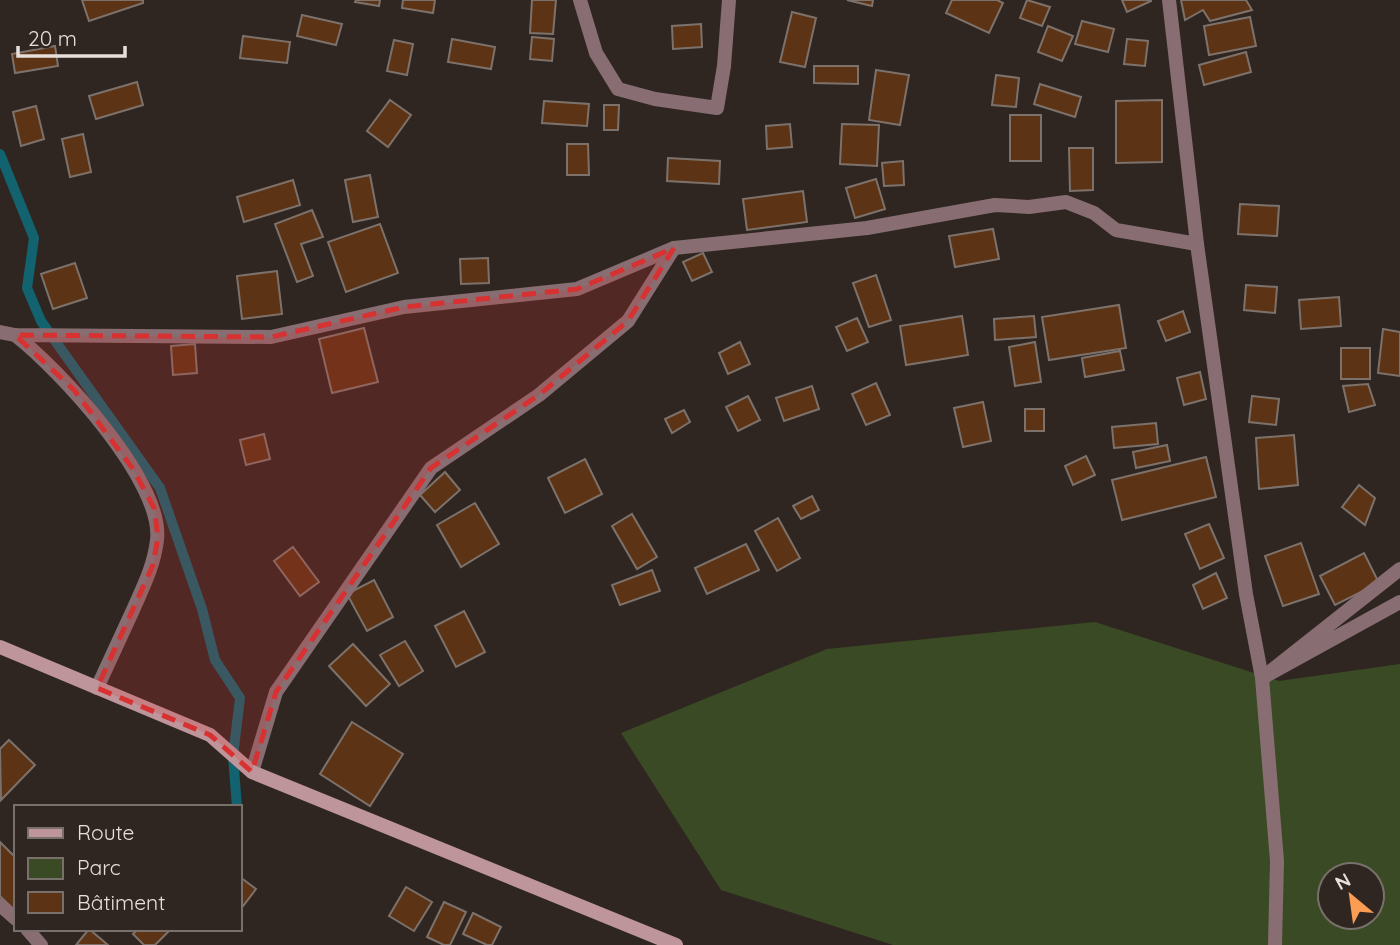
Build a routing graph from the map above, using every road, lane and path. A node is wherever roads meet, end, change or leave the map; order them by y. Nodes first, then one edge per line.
1 (580, 0) edge
2 (729, 0) edge
3 (1169, 0) edge
4 (1197, 244) junction
5 (674, 248) junction
6 (0, 331) edge
7 (15, 335) junction
8 (1400, 569) edge
9 (1400, 602) edge
10 (0, 647) edge
11 (1262, 678) junction
12 (97, 688) junction
13 (252, 772) junction
14 (0, 905) edge
15 (14, 917) edge
16 (29, 931) edge
17 (41, 945) edge
18 (676, 945) edge
19 (1275, 945) edge

1 - 2 street
3 - 4 street
4 - 5 street
4 - 11 street
5 - 7 street
5 - 13 street
6 - 7 street
7 - 12 street
8 - 11 street
9 - 11 street
10 - 12 street
11 - 19 street
12 - 13 street
13 - 18 street
14 - 15 street
16 - 17 street

